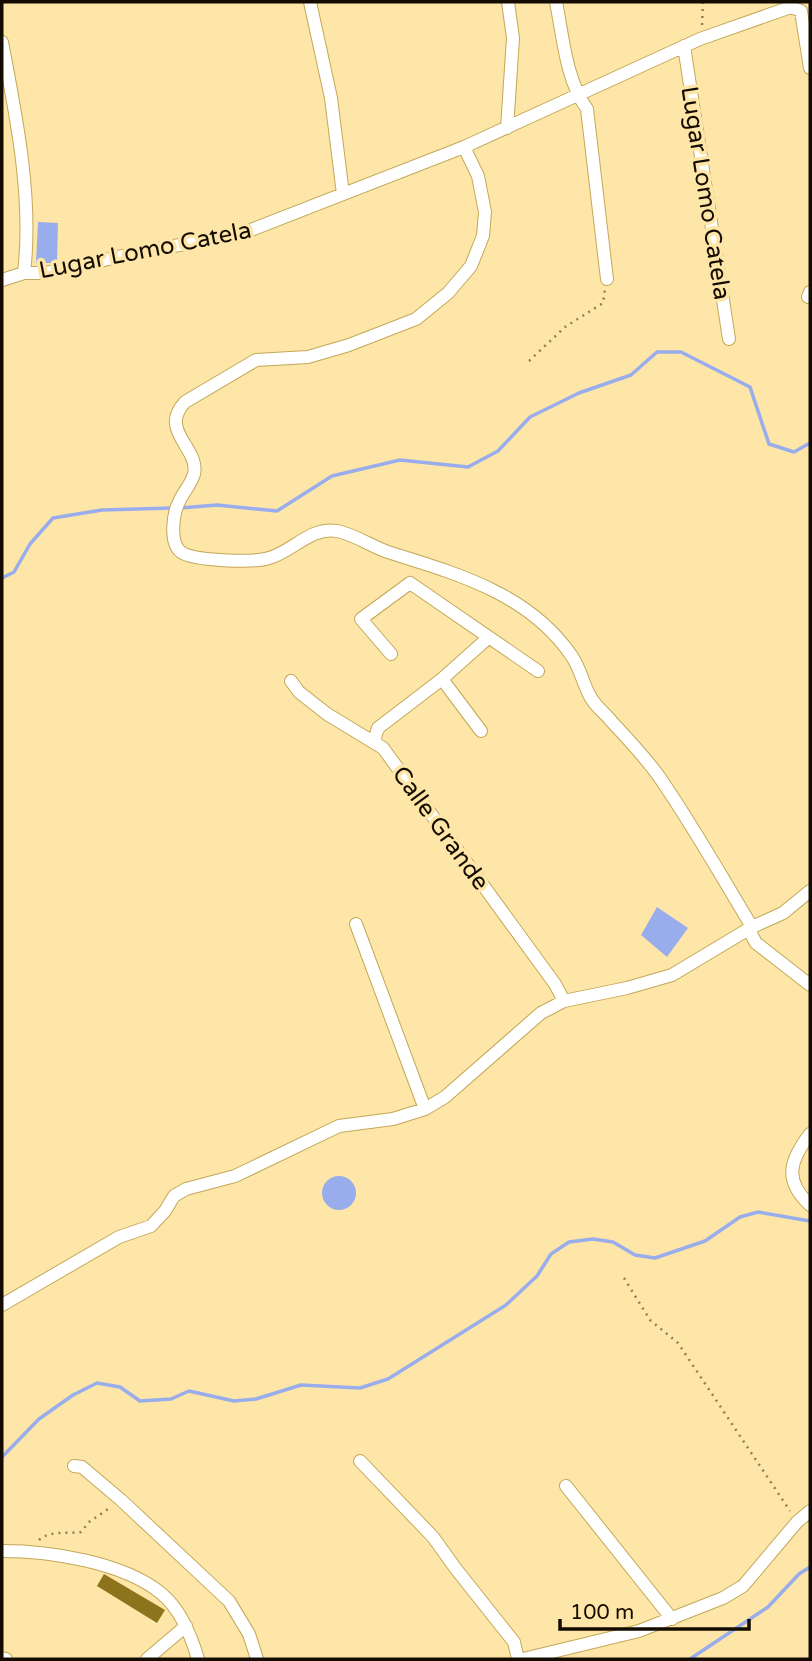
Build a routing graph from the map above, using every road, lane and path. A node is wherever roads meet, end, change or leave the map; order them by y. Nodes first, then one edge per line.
1 (310, 2) edge
2 (508, 2) edge
3 (556, 2) edge
4 (703, 2) edge
5 (700, 39) junction
6 (2, 42) edge
7 (684, 46) junction
8 (810, 68) edge
9 (578, 96) junction
10 (507, 128) junction
11 (464, 147) junction
12 (343, 194) junction
13 (24, 273) junction
14 (607, 279) joint
15 (2, 280) edge
16 (729, 339) dead end
17 (529, 361) dead end
18 (488, 638) junction
19 (391, 654) dead end
20 (538, 671) dead end
21 (442, 679) junction
22 (291, 681) dead end
23 (481, 731) dead end
24 (374, 741) junction
25 (810, 891) edge
26 (356, 924) dead end
27 (752, 927) junction
28 (810, 985) edge
29 (564, 1001) junction
30 (425, 1109) junction
31 (810, 1134) edge
32 (810, 1205) edge
33 (624, 1278) dead end
34 (2, 1305) edge
35 (360, 1461) dead end
36 (74, 1466) dead end
37 (566, 1486) dead end
38 (121, 1500) junction
39 (810, 1511) edge
40 (797, 1522) junction
41 (2, 1551) edge
42 (32, 1552) junction
43 (672, 1619) junction
44 (186, 1626) junction
45 (148, 1659) edge
46 (198, 1659) edge
47 (257, 1659) edge
48 (520, 1659) edge

1 - 12 street
2 - 10 street
3 - 9 street
4 - 5 path
5 - 7 street, Lugar Lomo Catela
5 - 8 street, Lugar Lomo Catela
6 - 13 street, Lugar Lomo Catela
7 - 9 street, Lugar Lomo Catela
7 - 16 street, Lugar Lomo Catela
9 - 10 street, Lugar Lomo Catela
9 - 14 street
10 - 11 street, Lugar Lomo Catela
11 - 12 street, Lugar Lomo Catela
11 - 27 street
12 - 13 street, Lugar Lomo Catela
13 - 15 street, Lugar Lomo Catela
14 - 17 path
18 - 19 street
18 - 20 street
18 - 21 street
21 - 23 street
21 - 24 street
22 - 24 street, Calle Grande
24 - 29 street, Calle Grande
25 - 27 street
26 - 30 street
27 - 28 street
27 - 29 street
29 - 30 street
30 - 34 street
31 - 32 street
33 - 40 path
35 - 48 street
36 - 38 street
37 - 43 street
38 - 42 path
38 - 47 street
39 - 40 street
40 - 43 street
41 - 42 street
42 - 44 street
43 - 48 street
44 - 45 street
44 - 46 street

